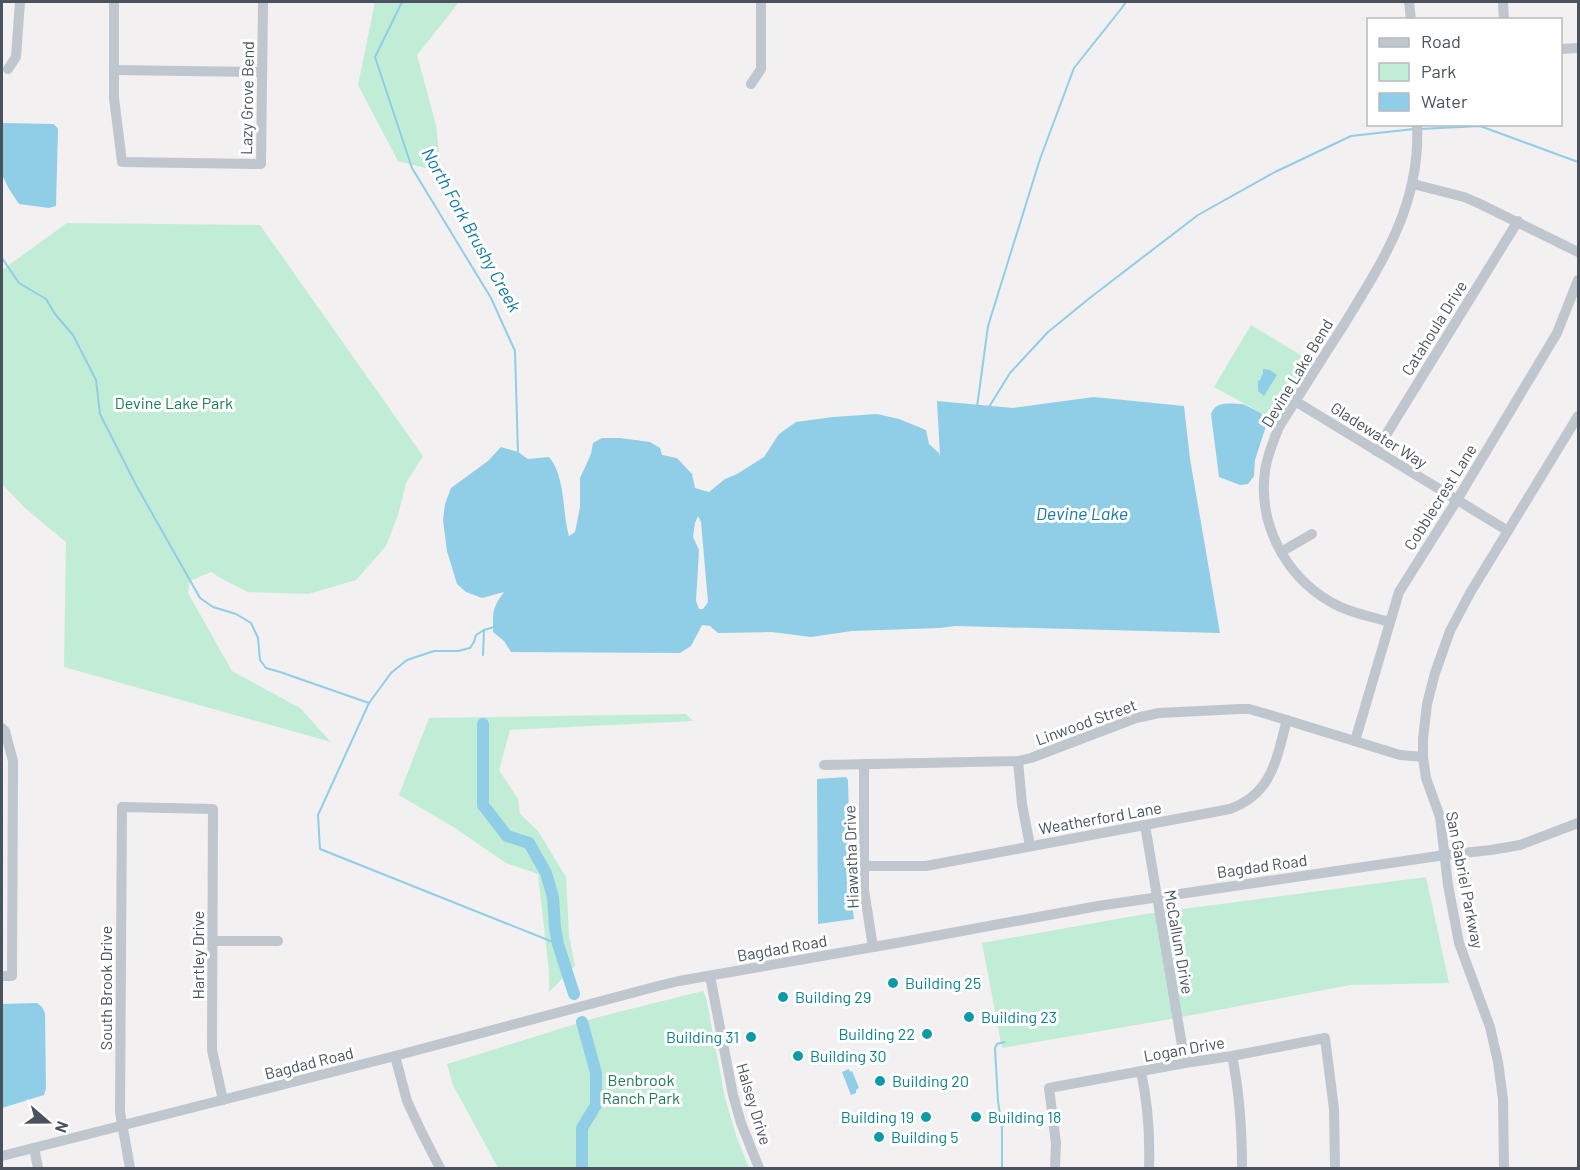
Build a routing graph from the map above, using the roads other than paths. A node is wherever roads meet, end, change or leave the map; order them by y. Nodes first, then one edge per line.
1 (20, 2) edge
2 (114, 2) edge
3 (263, 2) edge
4 (761, 2) edge
5 (1409, 2) edge
6 (1503, 2) edge
7 (1411, 18) edge
8 (1504, 18) edge
9 (1578, 48) edge
10 (1562, 49) edge
11 (8, 69) dead end
12 (114, 70) junction
13 (262, 72) junction
14 (751, 84) dead end
15 (1417, 126) edge
16 (1413, 184) junction
17 (1518, 221) junction
18 (1578, 252) edge
19 (1578, 280) edge
20 (1295, 401) junction
21 (1578, 416) edge
22 (1376, 451) junction
23 (1456, 500) junction
24 (1508, 531) junction
25 (1312, 534) dead end
26 (1281, 552) junction
27 (1390, 622) junction
28 (1287, 720) junction
29 (2, 728) edge
30 (1355, 741) junction
31 (1423, 757) junction
32 (1018, 761) junction
33 (864, 764) junction
34 (824, 765) dead end
35 (122, 807) joint
36 (1578, 823) edge
37 (1145, 825) junction
38 (1030, 846) junction
39 (1445, 855) junction
40 (864, 866) junction
41 (1156, 896) junction
42 (213, 941) junction
43 (278, 941) dead end
44 (873, 947) junction
45 (2, 976) edge
46 (710, 976) junction
47 (395, 1056) junction
48 (1233, 1056) junction
49 (1185, 1063) junction
50 (1141, 1072) junction
51 (223, 1100) junction
52 (122, 1125) junction
53 (34, 1148) junction
54 (2, 1156) edge
55 (38, 1168) edge
56 (130, 1168) edge
57 (441, 1168) edge
58 (759, 1168) edge
59 (1055, 1168) edge
60 (1149, 1168) edge
61 (1242, 1168) edge
62 (1335, 1168) edge
63 (1504, 1168) edge

1 - 11 street
2 - 12 street
3 - 13 street, Lazy Grove Bend
4 - 14 street
5 - 7 street
6 - 8 street
9 - 10 street
12 - 13 street
12 - 13 street, Lazy Grove Bend
15 - 16 street, Devine Lake Bend
16 - 17 street
16 - 20 street, Devine Lake Bend
17 - 18 street
17 - 22 street, Catahoula Drive
19 - 23 street, Cobblecrest Lane
20 - 22 street, Gladewater Way
20 - 26 street, Devine Lake Bend
21 - 24 street, San Gabriel Parkway
22 - 23 street, Gladewater Way
23 - 24 street, Gladewater Way
23 - 27 street, Cobblecrest Lane
24 - 31 street, San Gabriel Parkway
25 - 26 street
26 - 27 street, Devine Lake Bend
27 - 30 street, Cobblecrest Lane
28 - 30 street, Linwood Street
28 - 32 street, Linwood Street
28 - 37 street, Weatherford Lane
29 - 45 street
30 - 31 street, Linwood Street
31 - 39 street, San Gabriel Parkway
32 - 33 street, Linwood Street
32 - 38 street
33 - 34 street, Linwood Street
33 - 40 street, Hiawatha Drive
35 - 42 street, Hartley Drive
35 - 52 street, South Brook Drive
36 - 39 street, Bagdad Road
37 - 38 street, Weatherford Lane
37 - 41 street, McCallum Drive
38 - 40 street, Weatherford Lane
39 - 41 street, Bagdad Road
39 - 63 street, San Gabriel Parkway
40 - 44 street, Hiawatha Drive
41 - 44 street, Bagdad Road
41 - 49 street, McCallum Drive
42 - 43 street
42 - 51 street, Hartley Drive
44 - 46 street, Bagdad Road
46 - 47 street, Bagdad Road
46 - 58 street, Halsey Drive
47 - 51 street, Bagdad Road
47 - 57 street
48 - 49 street, Logan Drive
48 - 61 street
48 - 62 street, Logan Drive
49 - 50 street, Logan Drive
50 - 59 street, Logan Drive
50 - 60 street
51 - 52 street, Bagdad Road
52 - 53 street, Bagdad Road
52 - 56 street, South Brook Drive
53 - 54 street, Bagdad Road
53 - 55 street

